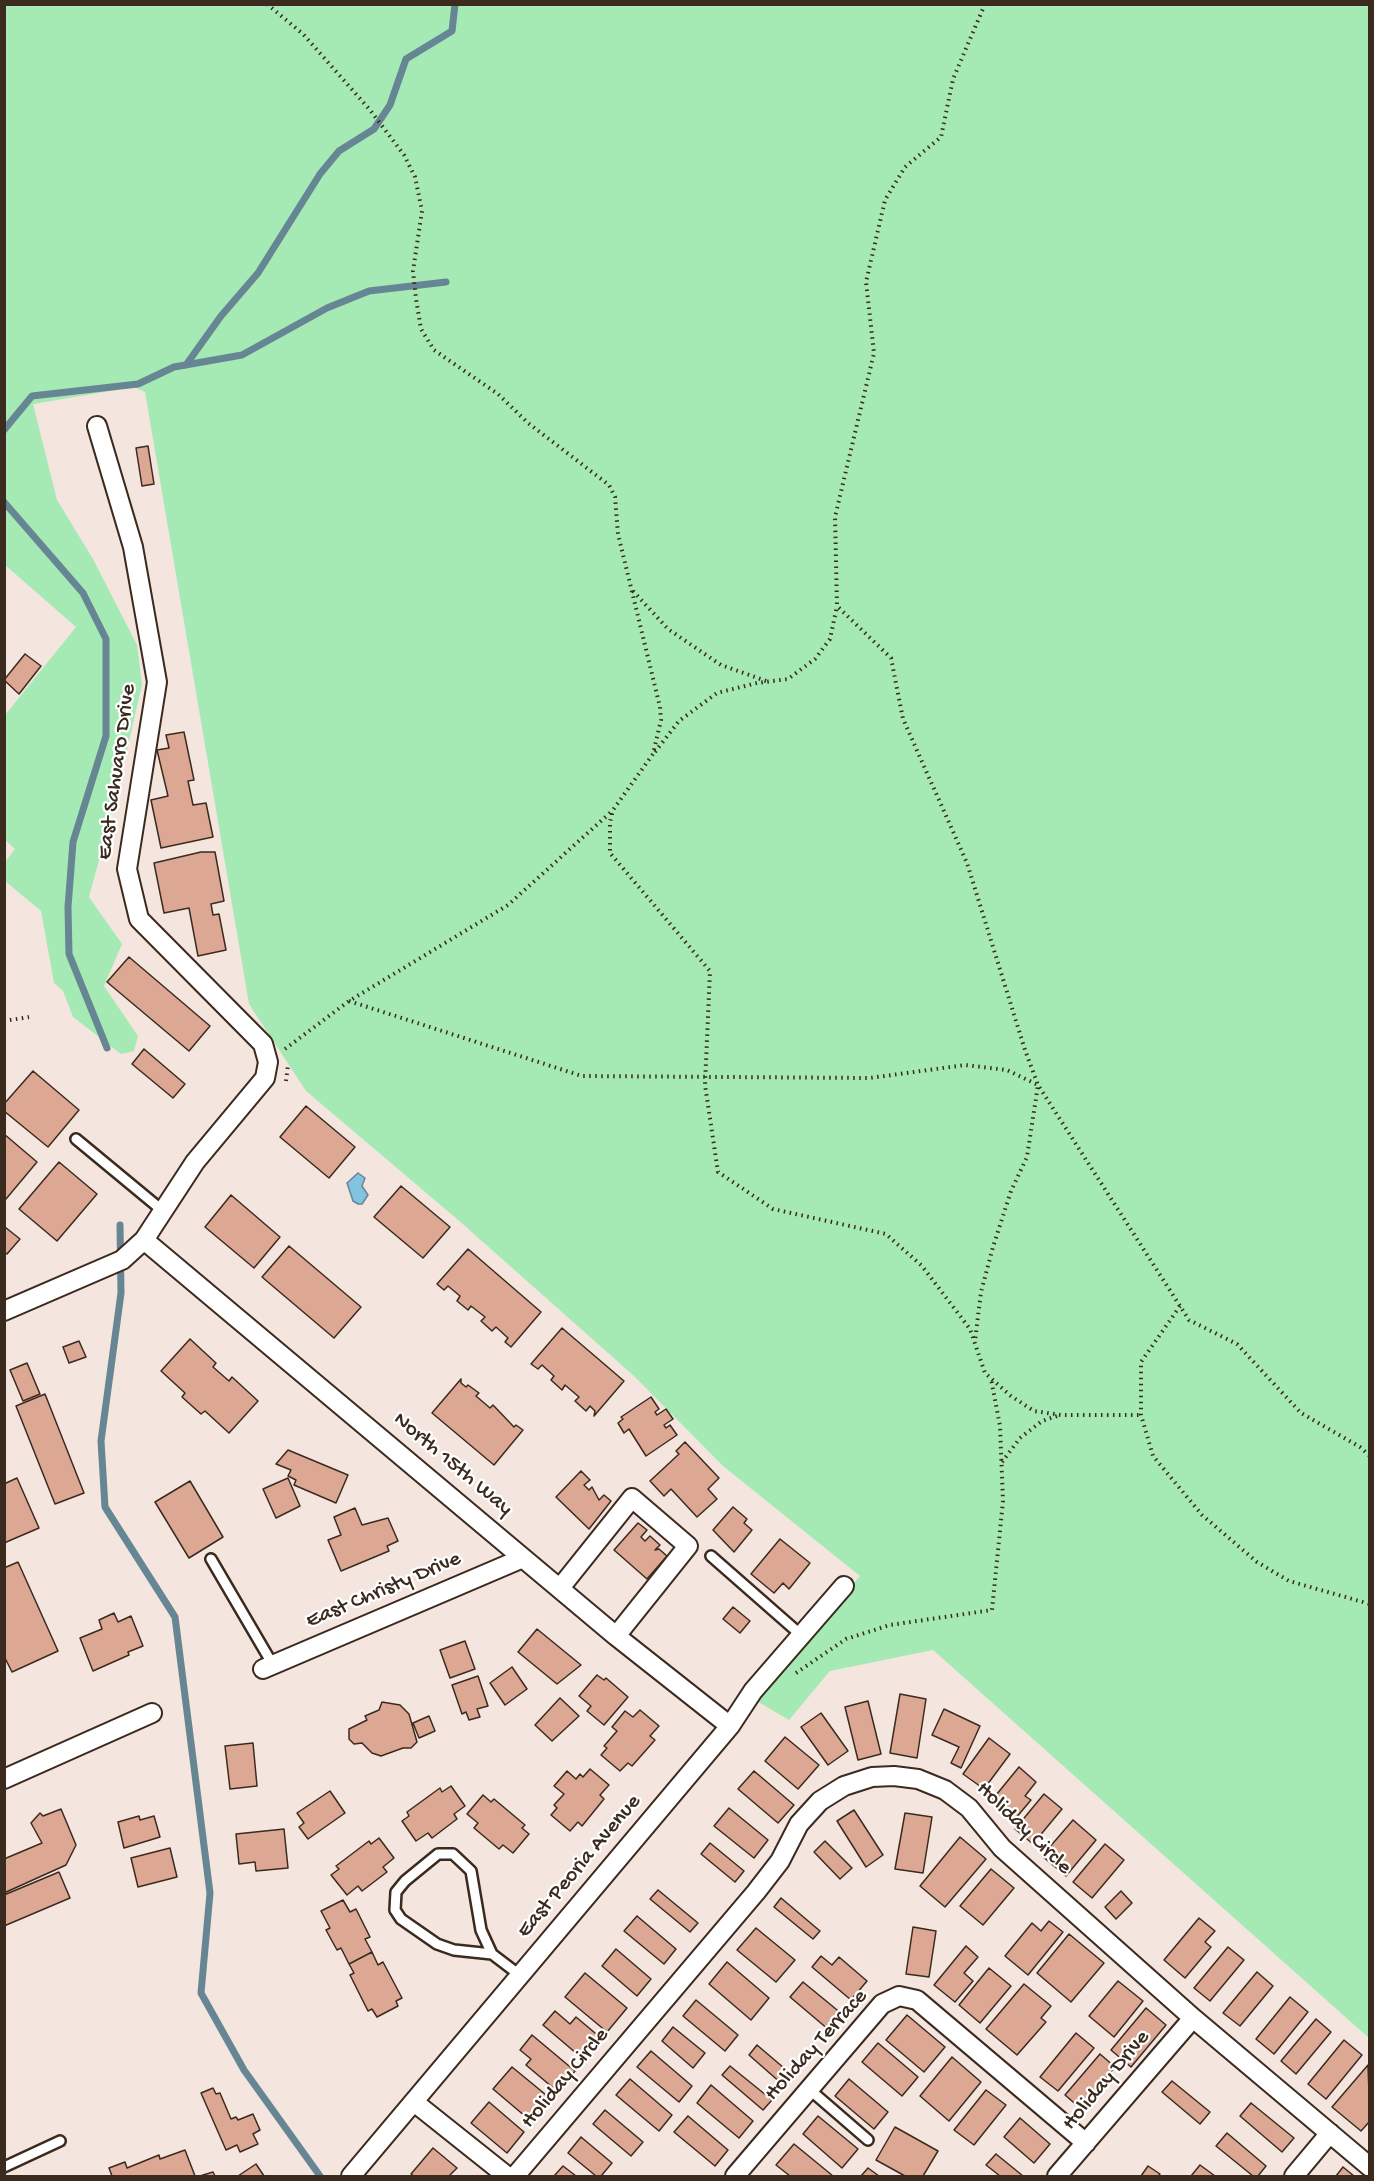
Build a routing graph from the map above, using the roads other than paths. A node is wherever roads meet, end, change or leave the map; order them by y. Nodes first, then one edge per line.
1 (97, 426) dead end
2 (76, 1139) dead end
3 (163, 1211) junction
4 (144, 1240) junction
5 (4, 1311) edge
6 (711, 1556) dead end
7 (524, 1558) junction
8 (211, 1559) dead end
9 (844, 1586) dead end
10 (560, 1588) junction
11 (801, 1635) junction
12 (616, 1636) junction
13 (268, 1667) joint
14 (152, 1713) dead end
15 (730, 1726) junction
16 (4, 1779) edge
17 (492, 1954) junction
18 (521, 1976) junction
19 (1193, 2018) junction
20 (809, 2089) junction
21 (414, 2102) junction
22 (1330, 2133) junction
23 (868, 2140) dead end
24 (60, 2141) dead end
25 (1086, 2143) junction
26 (4, 2167) edge
27 (1370, 2167) edge
28 (744, 2173) edge
29 (351, 2176) edge
30 (507, 2176) edge
31 (515, 2176) edge
32 (1057, 2176) edge
33 (1294, 2176) edge

1 - 3 street, East Sahuaro Drive
2 - 3 lane
3 - 4 street
4 - 5 street
4 - 7 street, North 15th Way
6 - 11 lane
7 - 10 street, North 15th Way
7 - 13 street, East Christy Drive
8 - 13 lane
9 - 11 street, East Peoria Avenue
10 - 12 street, North 15th Way
10 - 12 street
11 - 15 street, East Peoria Avenue
12 - 15 street, North 15th Way
14 - 16 street
15 - 18 street, East Peoria Avenue
17 - 17 lane
17 - 18 lane
18 - 21 street, East Peoria Avenue
19 - 22 street, Holiday Circle
19 - 25 street, Holiday Drive
19 - 31 street, Holiday Circle
20 - 23 lane
20 - 25 street, Holiday Terrace
20 - 28 street, Holiday Terrace
21 - 29 street, East Peoria Avenue
21 - 30 street
22 - 27 street, Holiday Circle
22 - 33 street
24 - 26 lane
25 - 32 street, Holiday Drive

